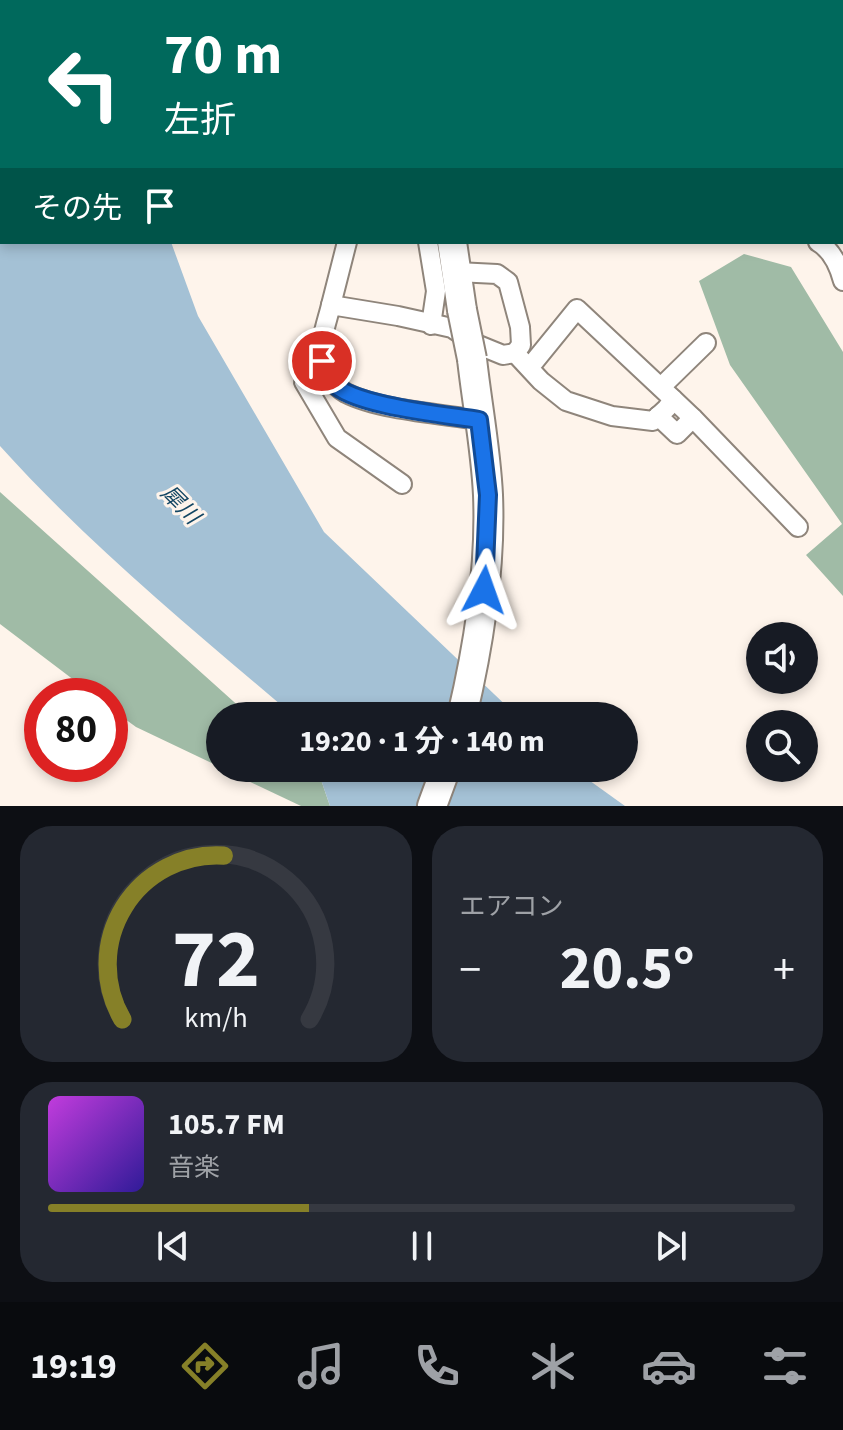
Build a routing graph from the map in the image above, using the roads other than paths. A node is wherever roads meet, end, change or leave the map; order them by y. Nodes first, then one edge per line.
1 (346, 244) edge
2 (428, 244) edge
3 (452, 244) edge
4 (822, 244) edge
5 (457, 272) junction
6 (843, 281) edge
7 (331, 305) junction
8 (431, 325) junction
9 (322, 342) junction
10 (706, 343) dead end
11 (515, 353) junction
12 (529, 368) junction
13 (667, 393) junction
14 (658, 416) junction
15 (693, 418) junction
16 (479, 420) junction
17 (402, 484) dead end
18 (798, 527) dead end
19 (465, 702) edge
20 (441, 782) edge
21 (432, 806) edge

1 - 7 street
2 - 8 street
3 - 5 highway
4 - 6 street
5 - 11 street
5 - 16 highway, bridge
7 - 8 street
7 - 9 street
8 - 11 street
9 - 16 street
9 - 17 street
10 - 13 street
11 - 12 street
12 - 13 street
12 - 14 street
13 - 14 street
13 - 15 street
14 - 15 street
15 - 18 street
16 - 19 highway
20 - 21 highway

